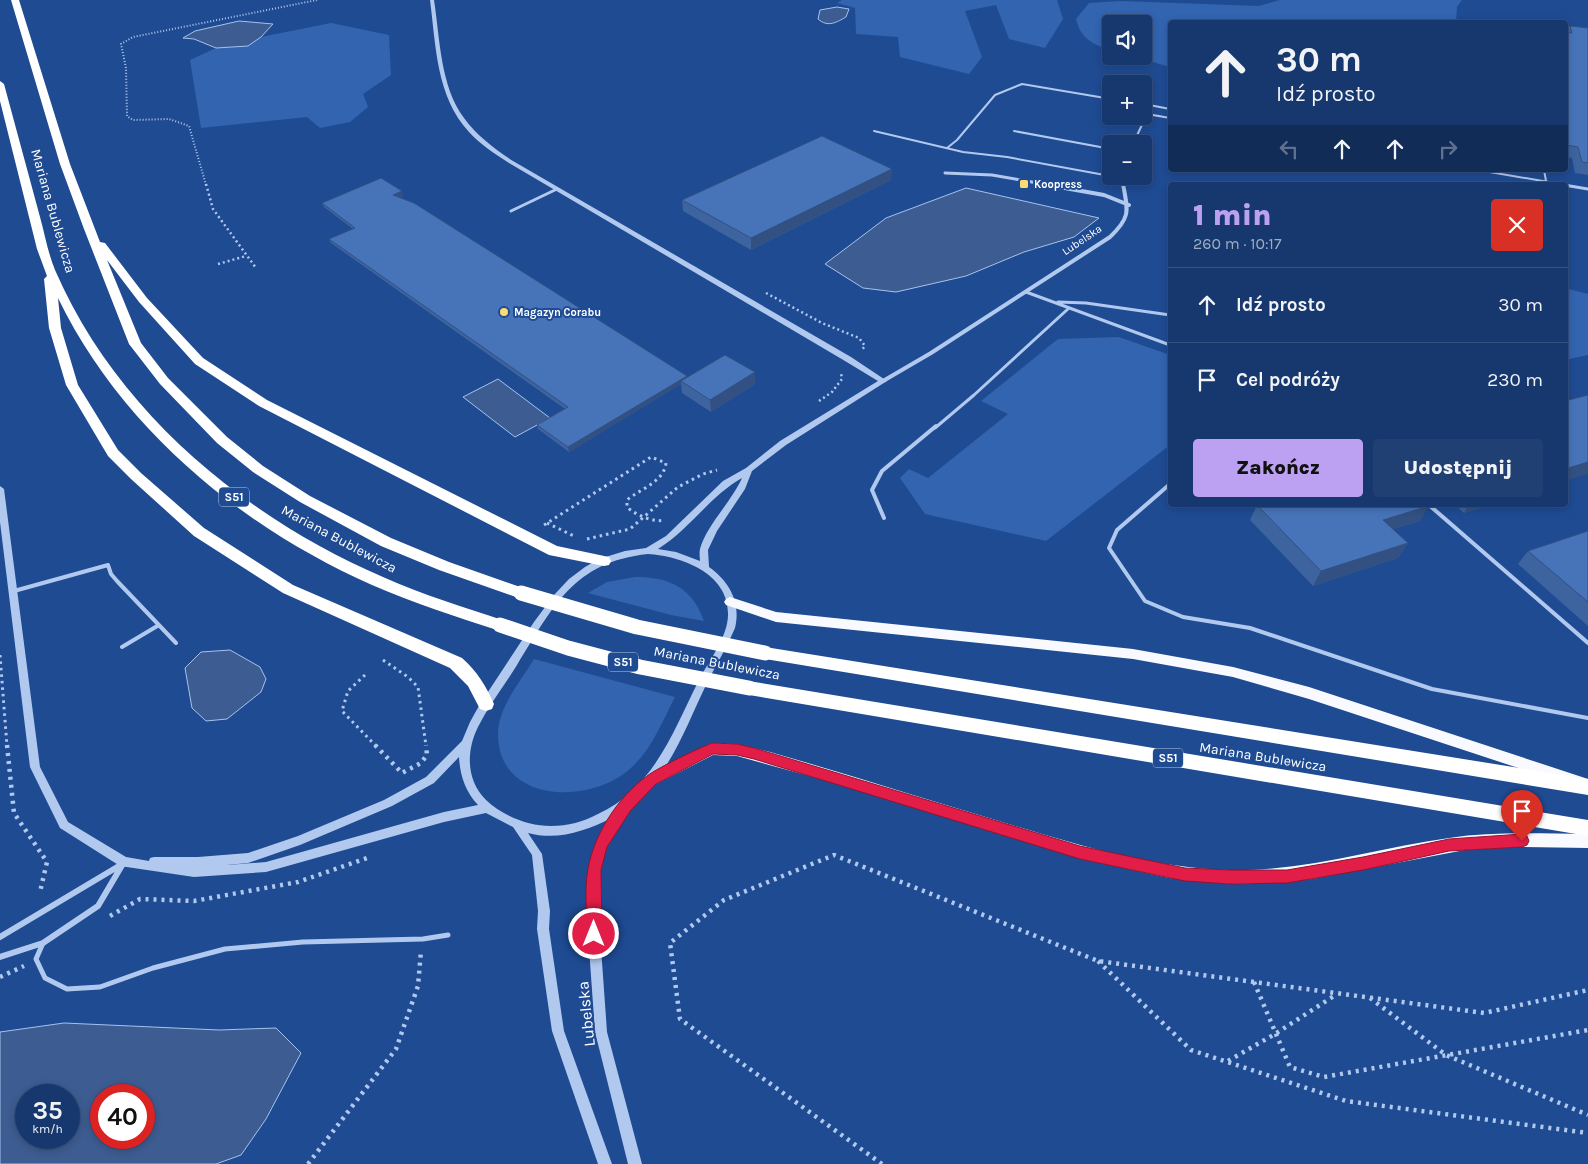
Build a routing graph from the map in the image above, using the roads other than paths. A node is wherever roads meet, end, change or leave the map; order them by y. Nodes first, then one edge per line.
1 (15, 0) edge
2 (432, 0) edge
3 (26, 9) dead end
4 (1568, 28) edge
5 (1580, 30) edge
6 (27, 37) junction
7 (0, 84) edge
8 (1102, 97) edge
9 (1152, 105) edge
10 (1168, 108) edge
11 (1168, 118) edge
12 (1014, 131) dead end
13 (874, 132) dead end
14 (1137, 135) edge
15 (1102, 147) edge
16 (948, 148) junction
17 (1490, 172) edge
18 (1544, 172) edge
19 (945, 173) dead end
20 (1102, 174) edge
21 (1546, 181) junction
22 (1552, 182) edge
23 (1124, 185) edge
24 (1568, 185) edge
25 (1588, 188) edge
26 (557, 189) junction
27 (1129, 205) junction
28 (511, 211) dead end
29 (89, 230) junction
30 (49, 270) junction
31 (1026, 292) junction
32 (1053, 302) junction
33 (1068, 308) junction
34 (1168, 315) edge
35 (1168, 344) edge
36 (883, 381) junction
37 (750, 470) junction
38 (1168, 486) edge
39 (0, 489) edge
40 (1431, 507) edge
41 (884, 518) dead end
42 (648, 551) junction
43 (604, 560) junction
44 (705, 567) junction
45 (14, 591) junction
46 (730, 602) junction
47 (159, 626) junction
48 (176, 643) dead end
49 (1588, 643) edge
50 (122, 648) dead end
51 (486, 704) junction
52 (1588, 718) edge
53 (465, 744) junction
54 (651, 780) junction
55 (1588, 786) edge
56 (626, 806) junction
57 (486, 808) junction
58 (517, 826) junction
59 (1588, 828) edge
60 (1588, 842) edge
61 (124, 862) junction
62 (448, 935) dead end
63 (0, 937) edge
64 (43, 944) junction
65 (0, 957) edge
66 (604, 1164) edge
67 (635, 1164) edge

1 - 6 highway
2 - 26 street
3 - 6 highway, S51
4 - 5 lane
6 - 29 highway, Mariana Bublewicza / S51
7 - 30 highway, Mariana Bublewicza / S51
8 - 16 lane
9 - 10 lane
11 - 14 lane
12 - 15 lane
13 - 16 lane
16 - 20 lane
17 - 21 lane
18 - 21 lane
19 - 27 street
21 - 22 lane
23 - 27 street
24 - 25 lane
26 - 28 lane
26 - 36 street
27 - 31 street, Lubelska
29 - 43 highway
29 - 55 highway, Mariana Bublewicza / S51, bridge
30 - 51 highway
30 - 59 highway, Mariana Bublewicza / S51, bridge
31 - 32 lane
31 - 36 street, Lubelska
32 - 33 lane
32 - 34 lane
33 - 35 lane
33 - 41 lane
36 - 37 street
37 - 42 street
37 - 44 street
38 - 52 lane
39 - 45 street
40 - 49 lane
42 - 43 street
42 - 44 street
43 - 51 street
44 - 46 street
45 - 47 lane
45 - 61 street
46 - 54 street
46 - 55 main road
47 - 48 lane
47 - 50 lane
51 - 53 street
53 - 57 street
53 - 61 street
54 - 56 street
54 - 60 main road
56 - 58 street
56 - 67 street, Lubelska
57 - 58 street
57 - 61 street
58 - 66 street, Lubelska
61 - 63 street
61 - 64 street
62 - 64 lane
64 - 65 street

